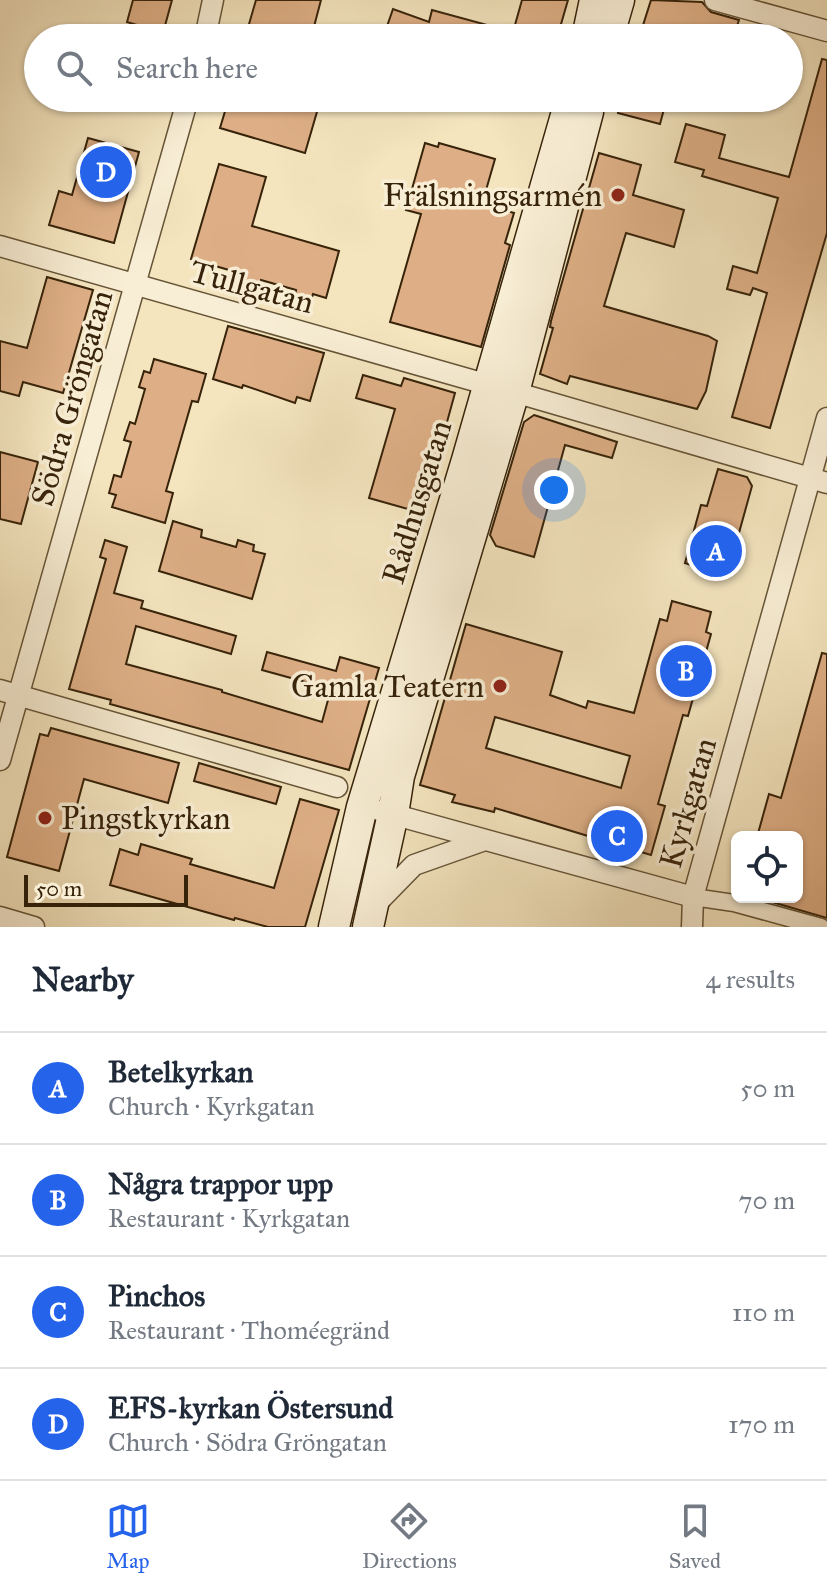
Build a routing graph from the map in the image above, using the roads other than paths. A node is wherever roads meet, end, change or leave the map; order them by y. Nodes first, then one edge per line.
1 (213, 0) edge
2 (595, 0) edge
3 (619, 0) edge
4 (715, 0) edge
5 (208, 24) edge
6 (590, 24) edge
7 (612, 24) edge
8 (802, 24) edge
9 (803, 24) edge
10 (827, 31) edge
11 (184, 112) edge
12 (568, 112) edge
13 (587, 112) edge
14 (0, 246) edge
15 (135, 286) junction
16 (501, 389) junction
17 (827, 418) edge
18 (819, 481) edge
19 (9, 693) edge
20 (0, 760) edge
21 (337, 787) dead end
22 (362, 807) junction
23 (393, 814) junction
24 (482, 841) junction
25 (693, 897) junction
26 (0, 917) edge
27 (369, 918) edge
28 (34, 927) edge
29 (334, 927) edge
30 (692, 927) edge
31 (821, 927) edge

1 - 5 street
2 - 6 main road
3 - 7 main road
4 - 8 street
9 - 10 street
11 - 15 street, Södra Gröngatan
12 - 16 main road, Rådhusgatan
13 - 16 main road, Rådhusgatan
14 - 15 street, Tullgatan
15 - 16 street, Tullgatan
15 - 19 street, Södra Gröngatan
16 - 18 street, Tullgatan
16 - 22 main road, Rådhusgatan
16 - 23 main road, Rådhusgatan
17 - 18 street, Kyrkgatan
18 - 25 street, Kyrkgatan
19 - 20 street, Södra Gröngatan
19 - 21 street
22 - 23 street
22 - 29 main road, Rådhusgatan
23 - 24 street
23 - 27 main road, Rådhusgatan
24 - 25 street
24 - 27 street
25 - 30 street, Kyrkgatan
25 - 31 street
26 - 28 street

